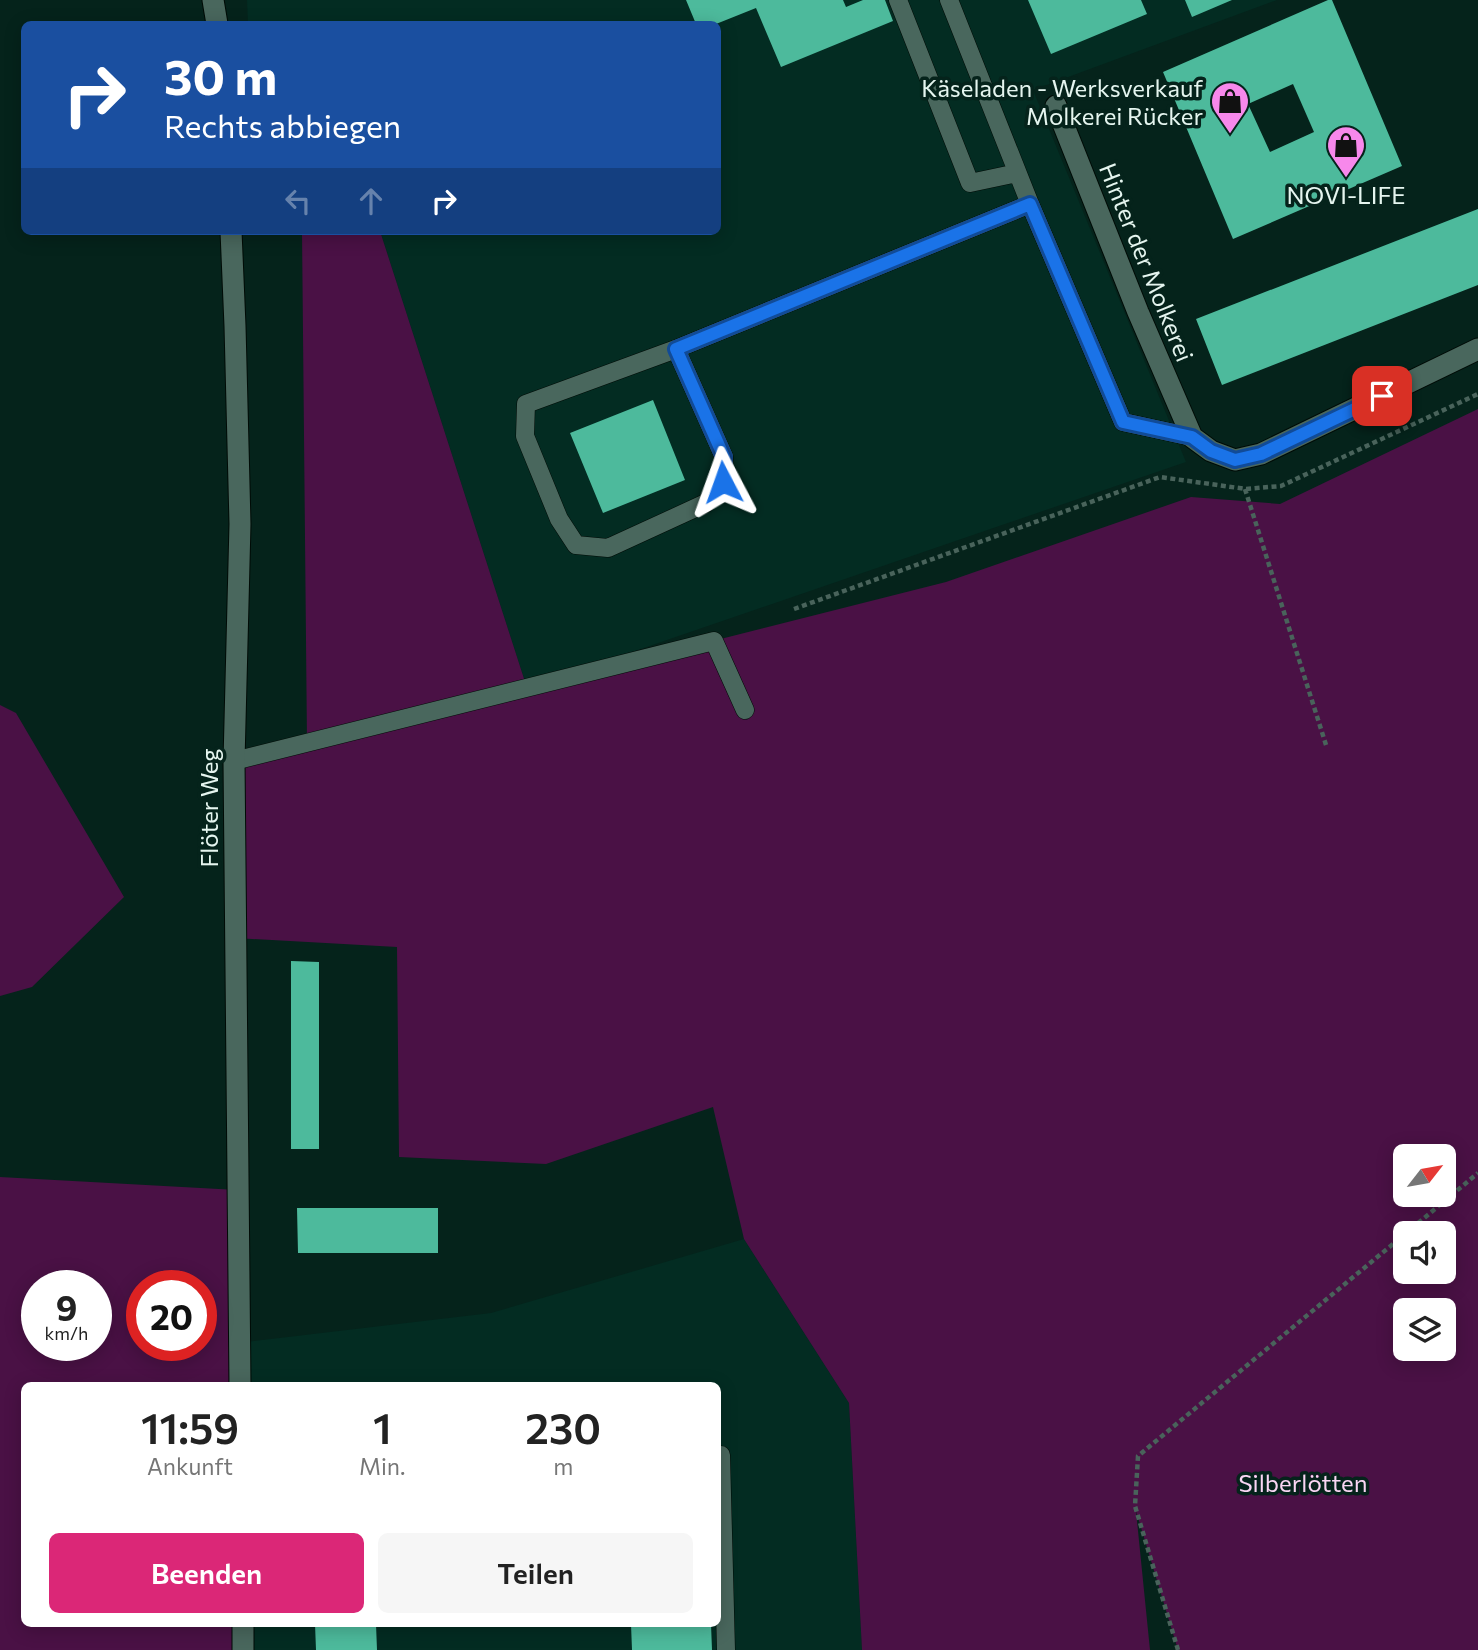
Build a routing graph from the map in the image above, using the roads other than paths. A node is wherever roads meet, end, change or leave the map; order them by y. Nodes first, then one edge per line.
1 (212, 0) edge
2 (898, 0) edge
3 (949, 0) edge
4 (216, 21) edge
5 (1056, 106) dead end
6 (1017, 173) junction
7 (1030, 204) junction
8 (231, 235) edge
9 (676, 349) junction
10 (1478, 349) edge
11 (1192, 437) junction
12 (746, 710) dead end
13 (234, 761) junction
14 (240, 1382) edge
15 (721, 1455) dead end
16 (243, 1627) edge
17 (243, 1650) edge
18 (726, 1650) edge

1 - 4 street
2 - 6 lane
3 - 6 lane
5 - 11 street, Hinter der Molkerei
6 - 7 lane
7 - 9 lane
7 - 11 lane
8 - 13 street, Flöter Weg
9 - 9 lane
10 - 11 street
12 - 13 lane
13 - 14 street, Flöter Weg
15 - 18 lane
16 - 17 street

